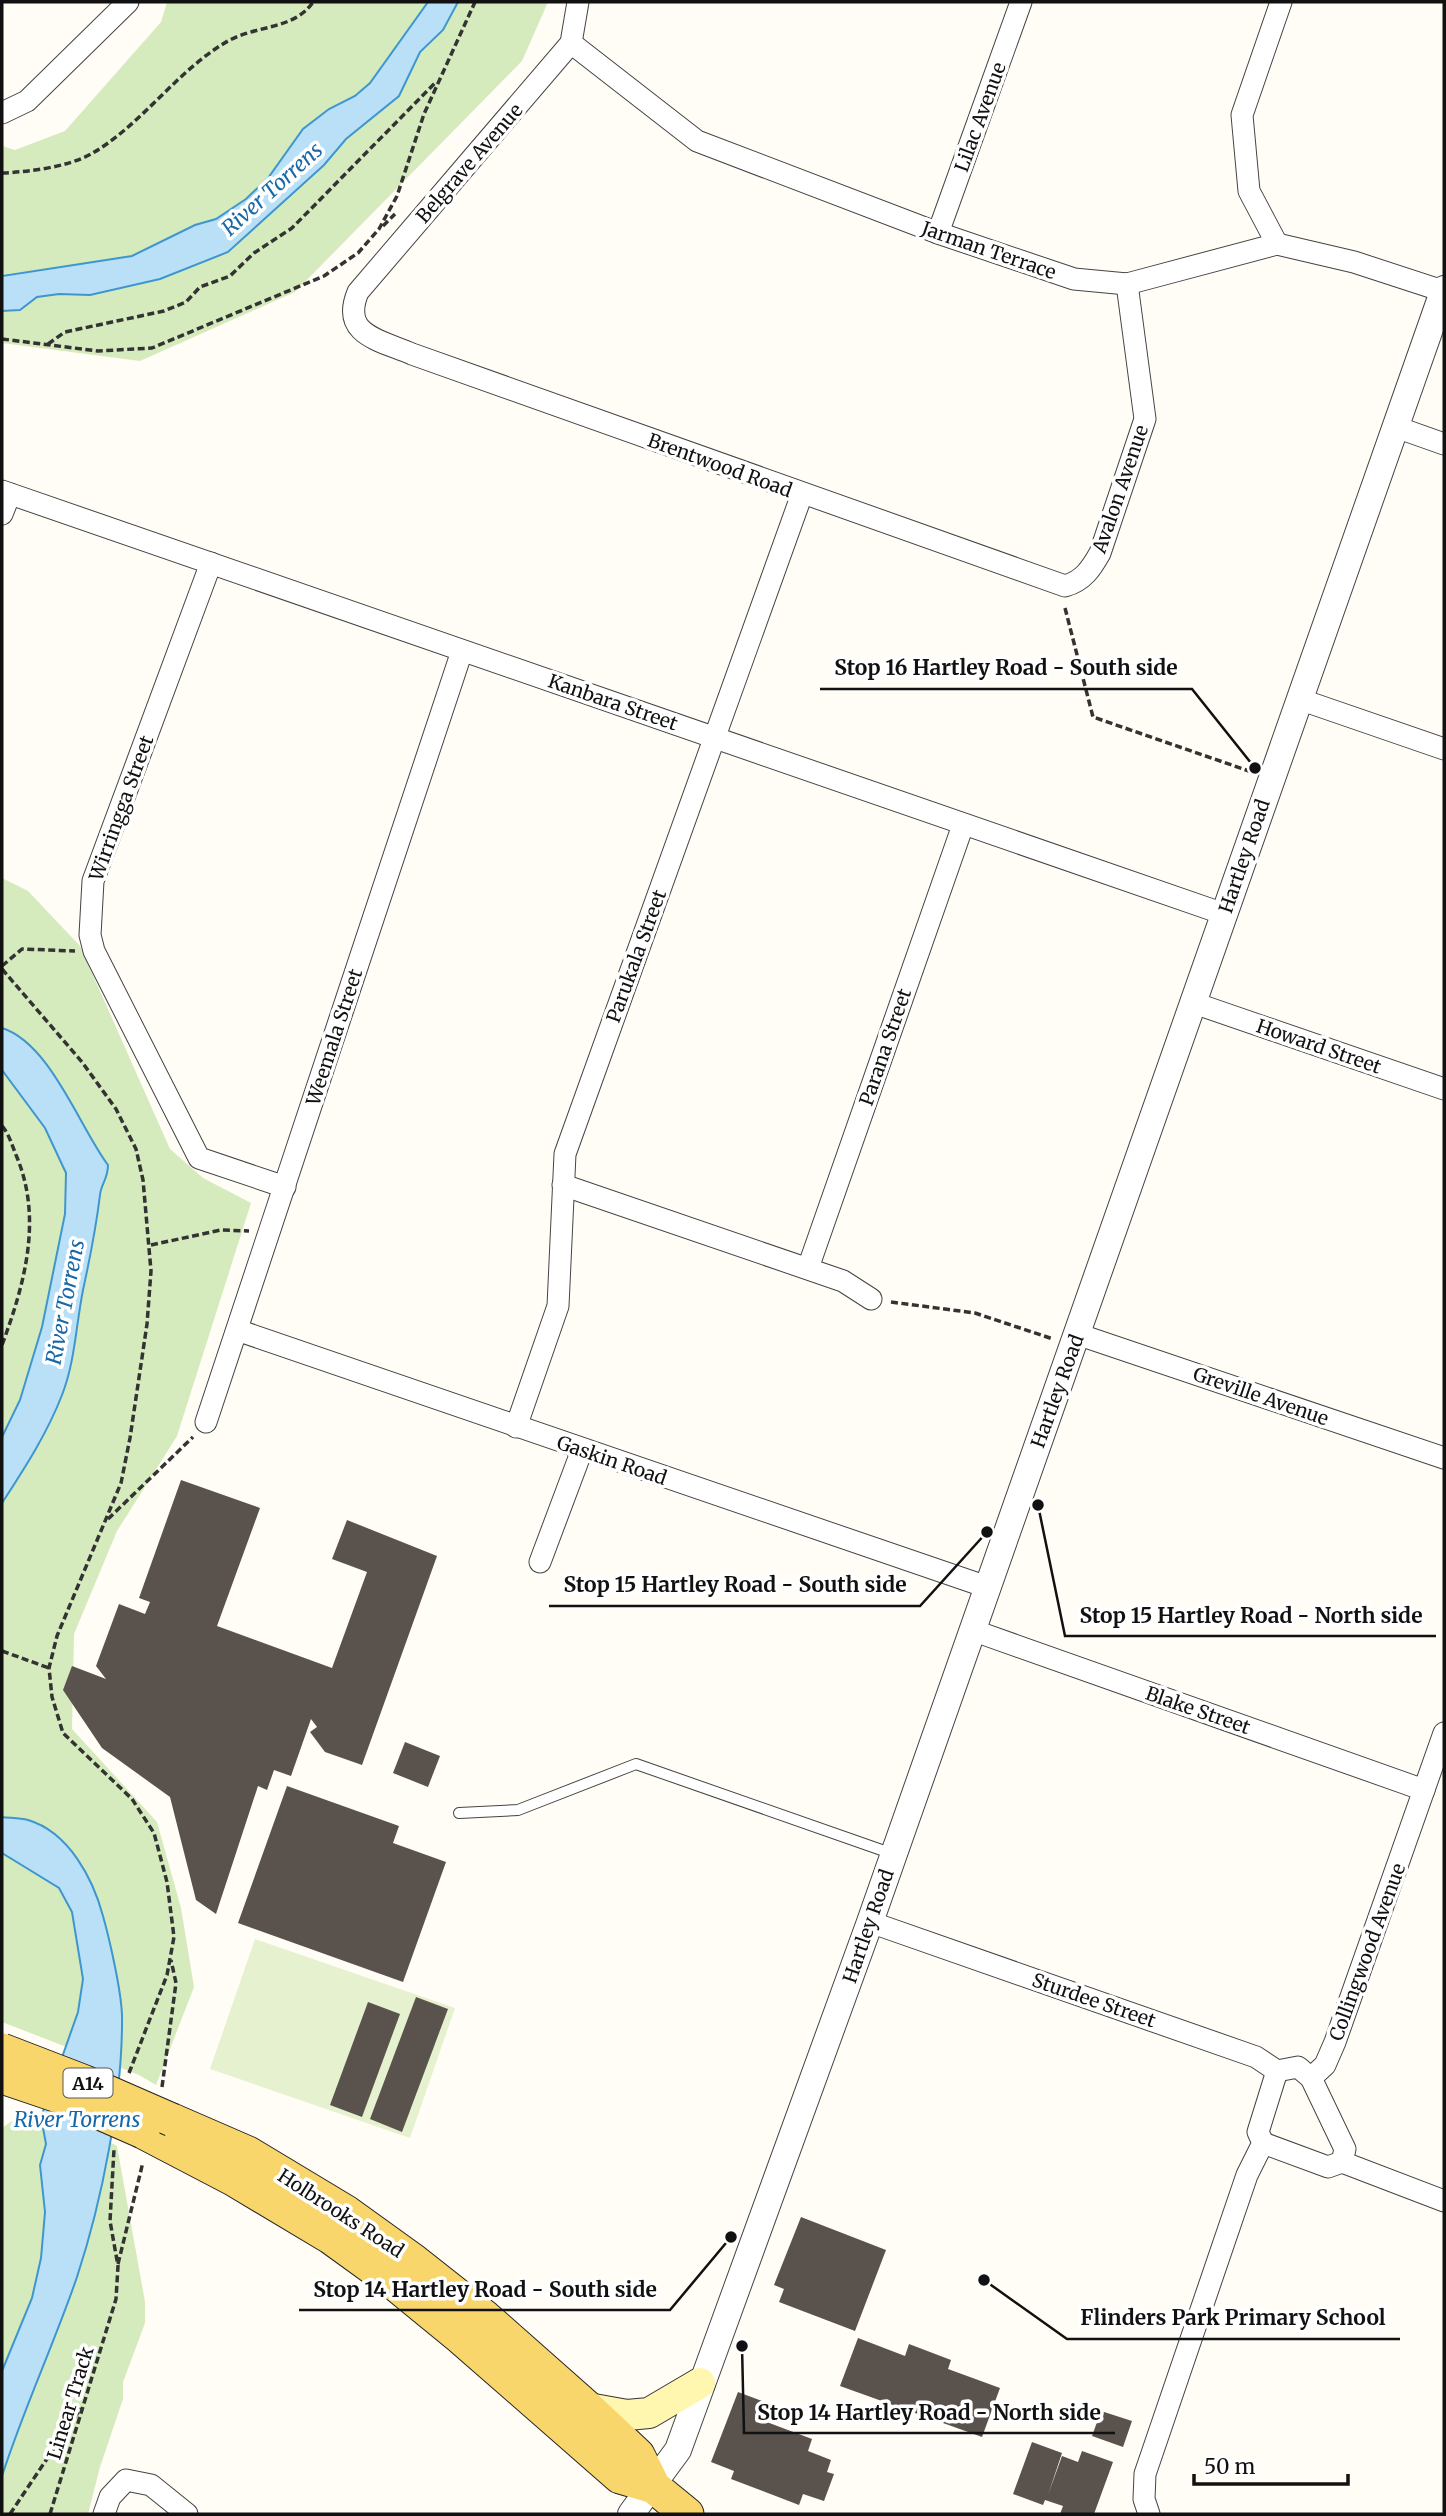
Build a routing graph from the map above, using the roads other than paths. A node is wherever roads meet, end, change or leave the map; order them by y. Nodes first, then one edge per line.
1 (128, 2) edge
2 (578, 2) edge
3 (1021, 2) edge
4 (1281, 2) edge
5 (571, 43) junction
6 (2, 113) edge
7 (938, 233) junction
8 (1277, 244) junction
9 (1127, 284) junction
10 (1444, 290) edge
11 (352, 319) joint
12 (1396, 427) junction
13 (1444, 444) edge
14 (6, 493) edge
15 (802, 494) junction
16 (2, 514) edge
17 (211, 563) junction
18 (1091, 569) joint
19 (462, 651) junction
20 (1299, 699) junction
21 (713, 737) junction
22 (1444, 749) edge
23 (963, 825) junction
24 (1224, 914) junction
25 (1194, 1003) junction
26 (1444, 1089) edge
27 (562, 1185) junction
28 (285, 1186) junction
29 (808, 1268) junction
30 (871, 1299) road end
31 (237, 1330) junction
32 (1075, 1340) junction
33 (206, 1422) road end
34 (516, 1427) junction
35 (582, 1450) junction
36 (1444, 1458) edge
37 (540, 1562) dead end
38 (987, 1587) junction
39 (972, 1630) junction
40 (1444, 1733) edge
41 (1424, 1790) junction
42 (458, 1813) dead end
43 (893, 1854) junction
44 (870, 1922) junction
45 (2, 2050) edge
46 (1277, 2071) junction
47 (2, 2077) edge
48 (1311, 2078) junction
49 (147, 2129) junction
50 (1263, 2143) junction
51 (1342, 2162) junction
52 (1444, 2201) edge
53 (701, 2383) junction
54 (588, 2408) junction
55 (654, 2487) junction
56 (1146, 2507) edge
57 (104, 2514) edge
58 (187, 2514) edge
59 (631, 2514) edge
60 (687, 2514) edge

1 - 6 street
2 - 5 street
3 - 7 street, Lilac Avenue
4 - 8 street
5 - 7 street, Jarman Terrace
5 - 11 street, Belgrave Avenue
7 - 9 street, Jarman Terrace
8 - 9 street, Jarman Terrace
8 - 10 street, Jarman Terrace
9 - 18 street, Avalon Avenue
10 - 12 street, Hartley Road
11 - 15 street, Brentwood Road
12 - 13 street
12 - 20 street, Hartley Road
14 - 16 street
14 - 17 street, Kanbara Street
15 - 18 street, Brentwood Road
15 - 21 street, Parukala Street
17 - 19 street, Kanbara Street
17 - 28 street, Wirringga Street
19 - 21 street, Kanbara Street
19 - 28 street, Weemala Street
20 - 22 street
20 - 24 street, Hartley Road
21 - 23 street, Kanbara Street
21 - 27 street, Parukala Street
23 - 24 street, Kanbara Street
23 - 29 street, Parana Street
24 - 25 street, Hartley Road
25 - 26 street, Howard Street
25 - 32 street, Hartley Road
27 - 29 street
27 - 34 street, Parukala Street
28 - 31 street, Weemala Street
29 - 30 street
31 - 33 street, Weemala Street
31 - 34 street, Gaskin Road
32 - 36 street, Greville Avenue
32 - 38 street, Hartley Road
34 - 35 street, Gaskin Road
35 - 37 street
35 - 38 street, Gaskin Road
38 - 39 street, Hartley Road
39 - 41 street, Blake Street
39 - 43 street, Hartley Road
40 - 41 street, Collingwood Avenue
41 - 48 street, Collingwood Avenue
42 - 43 lane
43 - 44 street, Hartley Road
44 - 46 street, Sturdee Street
44 - 53 street, Hartley Road
45 - 49 main road, Holbrooks Road / A14, bridge
46 - 48 street, Sturdee Street
46 - 50 street
47 - 49 main road, Holbrooks Road / A14, bridge
48 - 51 street
49 - 54 main road, Holbrooks Road / A14
49 - 55 main road, Holbrooks Road / A14
50 - 51 street
50 - 56 street
51 - 52 street
53 - 54 main road
53 - 55 street, Hartley Road
54 - 55 main road, Holbrooks Road / A14
55 - 59 street, Hartley Road
55 - 60 main road, Holbrooks Road / A14
57 - 58 street

